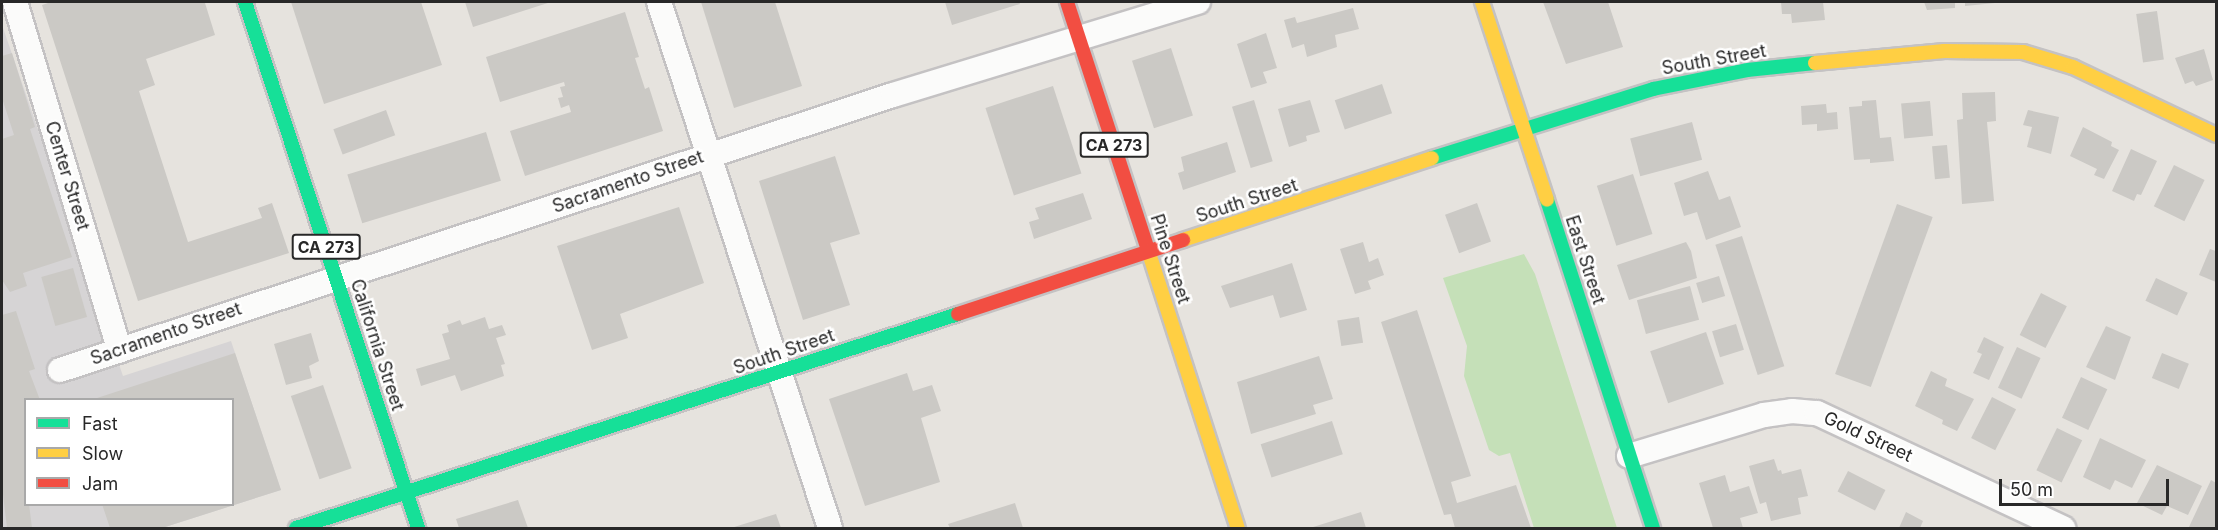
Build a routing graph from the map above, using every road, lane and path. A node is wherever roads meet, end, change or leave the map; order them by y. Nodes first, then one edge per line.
1 (15, 2) edge
2 (245, 2) edge
3 (659, 2) edge
4 (1067, 2) edge
5 (1198, 2) edge
6 (1482, 2) edge
7 (1079, 39) junction
8 (1524, 129) junction
9 (2217, 135) edge
10 (708, 156) junction
11 (1149, 252) junction
12 (336, 278) junction
13 (120, 351) junction
14 (60, 370) dead end
15 (779, 373) junction
16 (1629, 456) junction
17 (406, 492) junction
18 (296, 528) edge
19 (418, 528) edge
20 (830, 528) edge
21 (1238, 528) edge
22 (1653, 528) edge
23 (2063, 528) edge

1 - 13 street, Center Street
2 - 12 street, California Street / CA 273
3 - 10 street
4 - 7 street, Pine Street / CA 273
5 - 7 street, Sacramento Street
6 - 8 street, East Street
7 - 10 street, Sacramento Street
7 - 11 street, Pine Street / CA 273
8 - 9 street, South Street
8 - 11 street, South Street
8 - 16 street, East Street
10 - 12 street, Sacramento Street
10 - 15 street
11 - 15 street, South Street
11 - 21 street, Pine Street / CA 273
12 - 13 street, Sacramento Street
12 - 17 street, California Street / CA 273
13 - 14 street, Sacramento Street
15 - 17 street, South Street
15 - 20 street
16 - 22 street, East Street
16 - 23 street, Gold Street
17 - 18 street, South Street
17 - 19 street, California Street / CA 273

